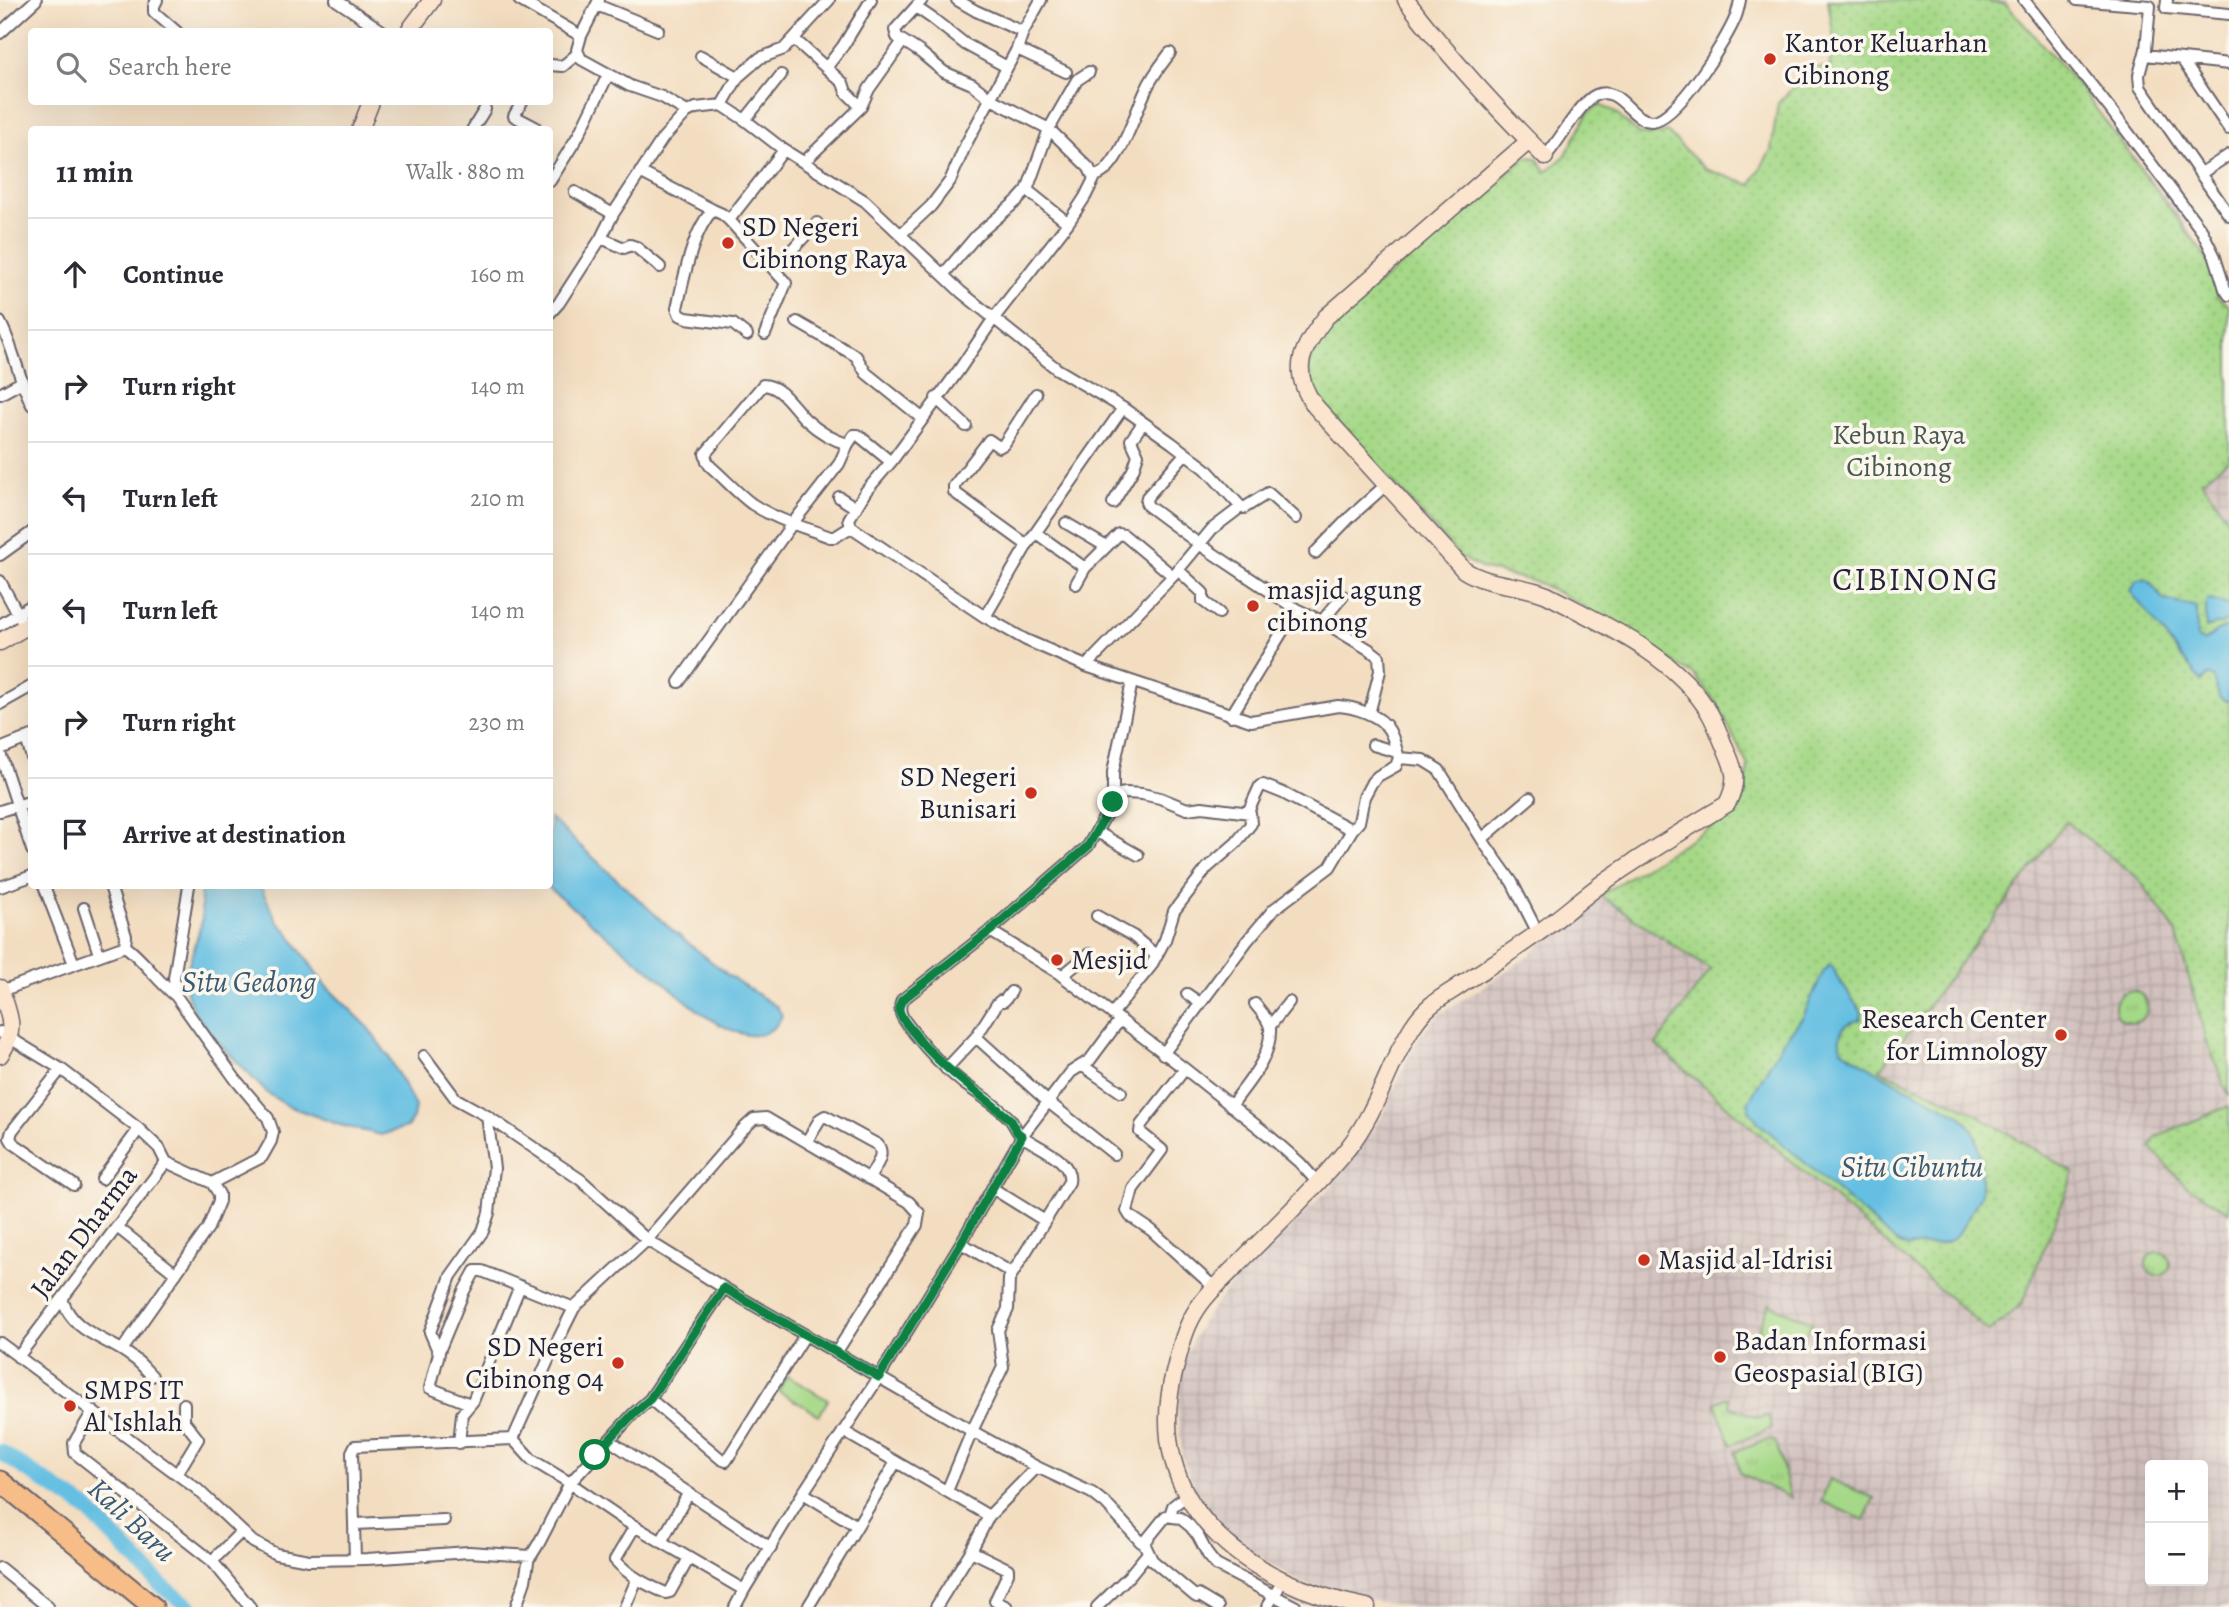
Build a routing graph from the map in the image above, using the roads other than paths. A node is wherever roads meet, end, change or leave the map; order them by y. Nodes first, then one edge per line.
1 (36, 0) edge
2 (157, 0) edge
3 (336, 0) edge
4 (432, 0) edge
5 (519, 0) edge
6 (829, 0) edge
7 (871, 0) edge
8 (957, 0) edge
9 (1041, 0) edge
10 (1406, 0) edge
11 (1740, 0) edge
12 (2024, 0) edge
13 (2077, 0) edge
14 (598, 2) edge
15 (919, 4) edge
16 (2166, 4) edge
17 (2150, 6) junction
18 (2229, 14) edge
19 (172, 28) edge
20 (378, 28) edge
21 (411, 28) edge
22 (658, 30) dead end
23 (1023, 32) junction
24 (0, 33) edge
25 (581, 36) junction
26 (794, 39) junction
27 (903, 41) junction
28 (1017, 49) junction
29 (1170, 53) dead end
30 (577, 54) junction
31 (2145, 55) junction
32 (701, 56) dead end
33 (2183, 61) junction
34 (2229, 64) edge
35 (553, 65) edge
36 (1007, 67) junction
37 (826, 68) junction
38 (1066, 72) dead end
39 (1089, 72) dead end
40 (608, 75) junction
41 (781, 75) dead end
42 (738, 77) junction
43 (991, 99) junction
44 (371, 105) edge
45 (520, 105) edge
46 (722, 105) junction
47 (862, 107) junction
48 (485, 109) dead end
49 (687, 112) junction
50 (2223, 114) edge
51 (745, 120) junction
52 (362, 126) edge
53 (474, 126) edge
54 (533, 126) edge
55 (1049, 129) junction
56 (2229, 130) edge
57 (1529, 141) junction
58 (784, 150) junction
59 (2229, 155) edge
60 (1545, 156) joint
61 (804, 162) junction
62 (640, 172) junction
63 (2200, 174) junction
64 (553, 176) edge
65 (1094, 176) junction
66 (1027, 190) junction
67 (575, 192) dead end
68 (713, 210) junction
69 (613, 214) junction
70 (2229, 215) edge
71 (729, 220) junction
72 (817, 223) dead end
73 (1068, 223) junction
74 (901, 234) junction
75 (601, 238) junction
76 (660, 267) dead end
77 (774, 269) junction
78 (943, 275) junction
79 (2229, 295) edge
80 (553, 310) edge
81 (994, 318) junction
82 (0, 322) edge
83 (797, 322) dead end
84 (765, 334) dead end
85 (747, 335) dead end
86 (4, 345) edge
87 (20, 383) junction
88 (0, 394) edge
89 (1036, 394) dead end
90 (28, 398) edge
91 (936, 398) junction
92 (1123, 408) junction
93 (922, 418) junction
94 (1143, 423) junction
95 (966, 426) dead end
96 (848, 444) junction
97 (1185, 454) junction
98 (891, 461) junction
99 (1387, 484) junction
100 (839, 497) dead end
101 (1114, 502) dead end
102 (1241, 507) junction
103 (856, 508) junction
104 (1296, 519) dead end
105 (1066, 523) dead end
106 (792, 524) junction
107 (851, 527) junction
108 (1036, 533) junction
109 (28, 535) edge
110 (1199, 544) junction
111 (1027, 545) junction
112 (1105, 546) junction
113 (1315, 553) dead end
114 (0, 555) edge
115 (1086, 568) junction
116 (1176, 573) junction
117 (0, 581) edge
118 (1076, 584) dead end
119 (1343, 596) dead end
120 (1296, 609) junction
121 (1219, 613) dead end
122 (985, 617) junction
123 (25, 621) edge
124 (1322, 621) junction
125 (0, 625) edge
126 (0, 642) edge
127 (1086, 666) junction
128 (680, 682) dead end
129 (1132, 682) junction
130 (28, 688) edge
131 (0, 704) edge
132 (1368, 714) junction
133 (1231, 716) junction
134 (28, 737) edge
135 (1373, 745) dead end
136 (0, 751) edge
137 (1398, 755) junction
138 (1530, 798) dead end
139 (28, 802) edge
140 (1113, 802) junction
141 (18, 805) junction
142 (0, 811) edge
143 (1248, 813) junction
144 (1352, 830) junction
145 (1097, 832) junction
146 (28, 837) edge
147 (1482, 839) junction
148 (1138, 855) dead end
149 (28, 877) edge
150 (0, 887) edge
151 (45, 889) edge
152 (111, 889) edge
153 (189, 889) edge
154 (84, 908) dead end
155 (1097, 916) dead end
156 (990, 931) junction
157 (1538, 933) junction
158 (125, 946) junction
159 (99, 954) junction
160 (1090, 954) dead end
161 (1157, 956) junction
162 (74, 964) junction
163 (1062, 976) junction
164 (1, 989) edge
165 (1011, 992) dead end
166 (1186, 994) dead end
167 (176, 996) junction
168 (1289, 1002) dead end
169 (1200, 1003) junction
170 (1255, 1004) dead end
171 (1116, 1018) junction
172 (1270, 1026) junction
173 (5, 1035) edge
174 (976, 1037) junction
175 (1163, 1054) junction
176 (0, 1055) edge
177 (424, 1056) dead end
178 (1083, 1066) junction
179 (61, 1069) junction
180 (946, 1069) junction
181 (1185, 1069) junction
182 (1121, 1092) dead end
183 (1047, 1101) junction
184 (1231, 1106) junction
185 (487, 1116) junction
186 (139, 1129) junction
187 (1022, 1136) junction
188 (807, 1141) junction
189 (1114, 1154) dead end
190 (166, 1162) junction
191 (102, 1179) dead end
192 (869, 1179) junction
193 (212, 1183) junction
194 (1318, 1183) junction
195 (74, 1185) dead end
196 (992, 1188) junction
197 (1045, 1221) junction
198 (117, 1227) junction
199 (648, 1240) junction
200 (961, 1243) junction
201 (1012, 1273) junction
202 (176, 1274) junction
203 (520, 1286) junction
204 (724, 1288) junction
205 (1215, 1288) junction
206 (62, 1299) junction
207 (574, 1308) junction
208 (805, 1335) junction
209 (0, 1343) edge
210 (122, 1350) junction
211 (439, 1350) junction
212 (836, 1353) junction
213 (18, 1357) junction
214 (152, 1376) dead end
215 (879, 1377) junction
216 (650, 1399) junction
217 (184, 1404) dead end
218 (470, 1404) junction
219 (93, 1411) junction
220 (844, 1431) junction
221 (972, 1431) junction
222 (513, 1439) junction
223 (609, 1440) junction
224 (459, 1443) junction
225 (895, 1462) junction
226 (1037, 1467) junction
227 (177, 1474) junction
228 (0, 1481) edge
229 (570, 1483) junction
230 (947, 1492) junction
231 (803, 1493) junction
232 (688, 1494) junction
233 (1186, 1496) junction
234 (0, 1497) edge
235 (1170, 1515) junction
236 (989, 1517) junction
237 (444, 1520) dead end
238 (355, 1524) junction
239 (856, 1526) junction
240 (635, 1527) junction
241 (48, 1529) junction
242 (241, 1532) junction
243 (661, 1542) junction
244 (771, 1548) junction
245 (1146, 1548) junction
246 (971, 1551) junction
247 (528, 1556) junction
248 (689, 1558) junction
249 (355, 1559) junction
250 (212, 1561) junction
251 (0, 1568) edge
252 (637, 1579) junction
253 (1279, 1588) junction
254 (744, 1590) junction
255 (48, 1607) edge
256 (136, 1607) edge
257 (153, 1607) edge
258 (250, 1607) edge
259 (516, 1607) edge
260 (625, 1607) edge
261 (735, 1607) edge
262 (808, 1607) edge
263 (936, 1607) edge
264 (1007, 1607) edge
265 (1097, 1607) edge
266 (1218, 1607) edge
267 (1267, 1607) edge
268 (1296, 1607) edge
269 (1367, 1607) edge

1 - 24 street
2 - 19 street
3 - 20 street
4 - 21 street
5 - 25 street
6 - 26 street
7 - 37 street
8 - 23 street
9 - 23 street
10 - 57 street
11 - 60 street
12 - 79 street
13 - 17 street
14 - 22 street
14 - 25 street
15 - 27 street
15 - 36 street
16 - 17 street
16 - 18 street
17 - 31 street
23 - 28 street
25 - 30 street
26 - 37 street
26 - 42 street
27 - 43 street
27 - 47 street
28 - 36 street
28 - 38 street
29 - 65 street
30 - 35 street
30 - 40 street
31 - 33 street
31 - 63 street
32 - 42 street
33 - 34 street
33 - 50 street
36 - 43 street
37 - 47 street
39 - 55 street
40 - 49 street
40 - 64 street
41 - 51 street
42 - 46 street
43 - 55 street
43 - 74 street
44 - 52 street
45 - 54 street
46 - 49 street
46 - 51 street
47 - 61 street
48 - 53 street
49 - 62 street
50 - 56 street
51 - 58 street
55 - 65 street
55 - 66 street
57 - 60 street
57 - 99 street
58 - 61 street
58 - 71 street
59 - 63 street
61 - 74 street
62 - 68 street
62 - 69 street
63 - 70 street
65 - 73 street
66 - 73 street
66 - 78 street
67 - 69 street
68 - 71 street
68 - 85 street
69 - 75 street
71 - 77 street
72 - 77 street
73 - 81 street
74 - 78 street
75 - 76 street
75 - 80 street
77 - 84 street
78 - 81 street
81 - 91 street
81 - 92 street
82 - 86 street
83 - 93 street
86 - 87 street
87 - 88 street
87 - 90 street
89 - 111 street
91 - 93 street
91 - 95 street
92 - 94 street
92 - 108 street
93 - 98 street
94 - 97 street
94 - 101 street
96 - 98 street
96 - 106 street
96 - 106 street
97 - 102 street
97 - 110 street
98 - 103 street
99 - 113 street
99 - 157 street
100 - 103 street
102 - 104 street
102 - 110 street
103 - 107 street
105 - 112 street
106 - 107 street
106 - 128 street
107 - 122 street
108 - 111 street
108 - 115 street
109 - 114 street
110 - 116 street
110 - 120 street
111 - 122 street
112 - 115 street
112 - 116 street
115 - 118 street
116 - 121 street
116 - 127 street
117 - 123 street
119 - 124 street
120 - 124 street
120 - 133 street
122 - 127 street
123 - 125 street
123 - 126 street
124 - 132 street
127 - 129 street
129 - 133 street
129 - 140 street
130 - 131 street
132 - 133 street
132 - 137 street
134 - 136 street
135 - 137 street
136 - 141 street
137 - 144 street
137 - 147 street
138 - 147 street
139 - 141 street
140 - 143 street
140 - 145 street
141 - 142 street
141 - 146 street
143 - 144 street
143 - 161 street
144 - 169 street
145 - 148 street
145 - 156 street
147 - 157 street
149 - 150 street
151 - 162 street
152 - 158 street
153 - 167 street
154 - 159 street
155 - 161 street
156 - 163 street
156 - 180 street
157 - 194 street
158 - 159 street
158 - 167 street
159 - 162 street
160 - 163 street
161 - 171 street
162 - 164 street
163 - 171 street
164 - 173 street
165 - 174 street
166 - 169 street
167 - 193 street
168 - 172 street
169 - 175 street
170 - 172 street
171 - 175 street
171 - 178 street
172 - 184 street
173 - 176 street
173 - 179 street, Jalan Dharma
174 - 180 street
174 - 183 street
175 - 181 street
177 - 185 street
178 - 182 street
178 - 183 street
179 - 186 street, Jalan Dharma
179 - 195 street
180 - 187 street
181 - 184 street
181 - 205 street
183 - 187 street
183 - 189 street
184 - 194 street
185 - 199 street
185 - 211 street
186 - 190 street, Jalan Dharma
186 - 191 street
187 - 196 street
187 - 197 street
188 - 192 street
188 - 192 street
188 - 199 street
190 - 193 street
190 - 198 street, Jalan Dharma
192 - 212 street
193 - 202 street
194 - 205 street
196 - 197 street
196 - 200 street
197 - 201 street
198 - 202 street
198 - 206 street, Jalan Dharma
199 - 204 street
199 - 207 street
200 - 201 street
200 - 215 street
201 - 221 street
202 - 210 street
203 - 207 street
203 - 211 street
203 - 218 street
204 - 208 street
204 - 216 street
205 - 233 street
206 - 210 street
206 - 213 street, Jalan Dharma
207 - 222 street
208 - 212 street
208 - 216 street
209 - 213 street
210 - 214 street
211 - 218 street
212 - 215 street
213 - 219 street
215 - 220 street
215 - 221 street
216 - 223 street
217 - 227 street
218 - 224 street
219 - 227 street
219 - 250 street
220 - 225 street
220 - 231 street
221 - 226 street
221 - 230 street
222 - 224 street
222 - 229 street
223 - 229 street
223 - 232 street
224 - 238 street
225 - 230 street
225 - 239 street
226 - 236 street
226 - 245 street
227 - 242 street
228 - 241 highway
229 - 240 street
229 - 247 street
230 - 236 street
231 - 239 street
231 - 244 street
232 - 243 street
232 - 244 street
233 - 235 street
233 - 253 street
234 - 241 highway
235 - 245 street
235 - 253 street
236 - 246 street
237 - 238 street
238 - 249 street
239 - 262 street
240 - 243 street
240 - 252 street
241 - 256 highway
241 - 257 highway
242 - 249 street
242 - 250 street
243 - 248 street
244 - 254 street
245 - 265 street
245 - 266 street
246 - 263 street
246 - 264 street
247 - 249 street
247 - 259 street
248 - 252 street
248 - 254 street
250 - 258 street
251 - 255 street
252 - 260 street
253 - 267 street
253 - 268 street
253 - 269 street
254 - 261 street

